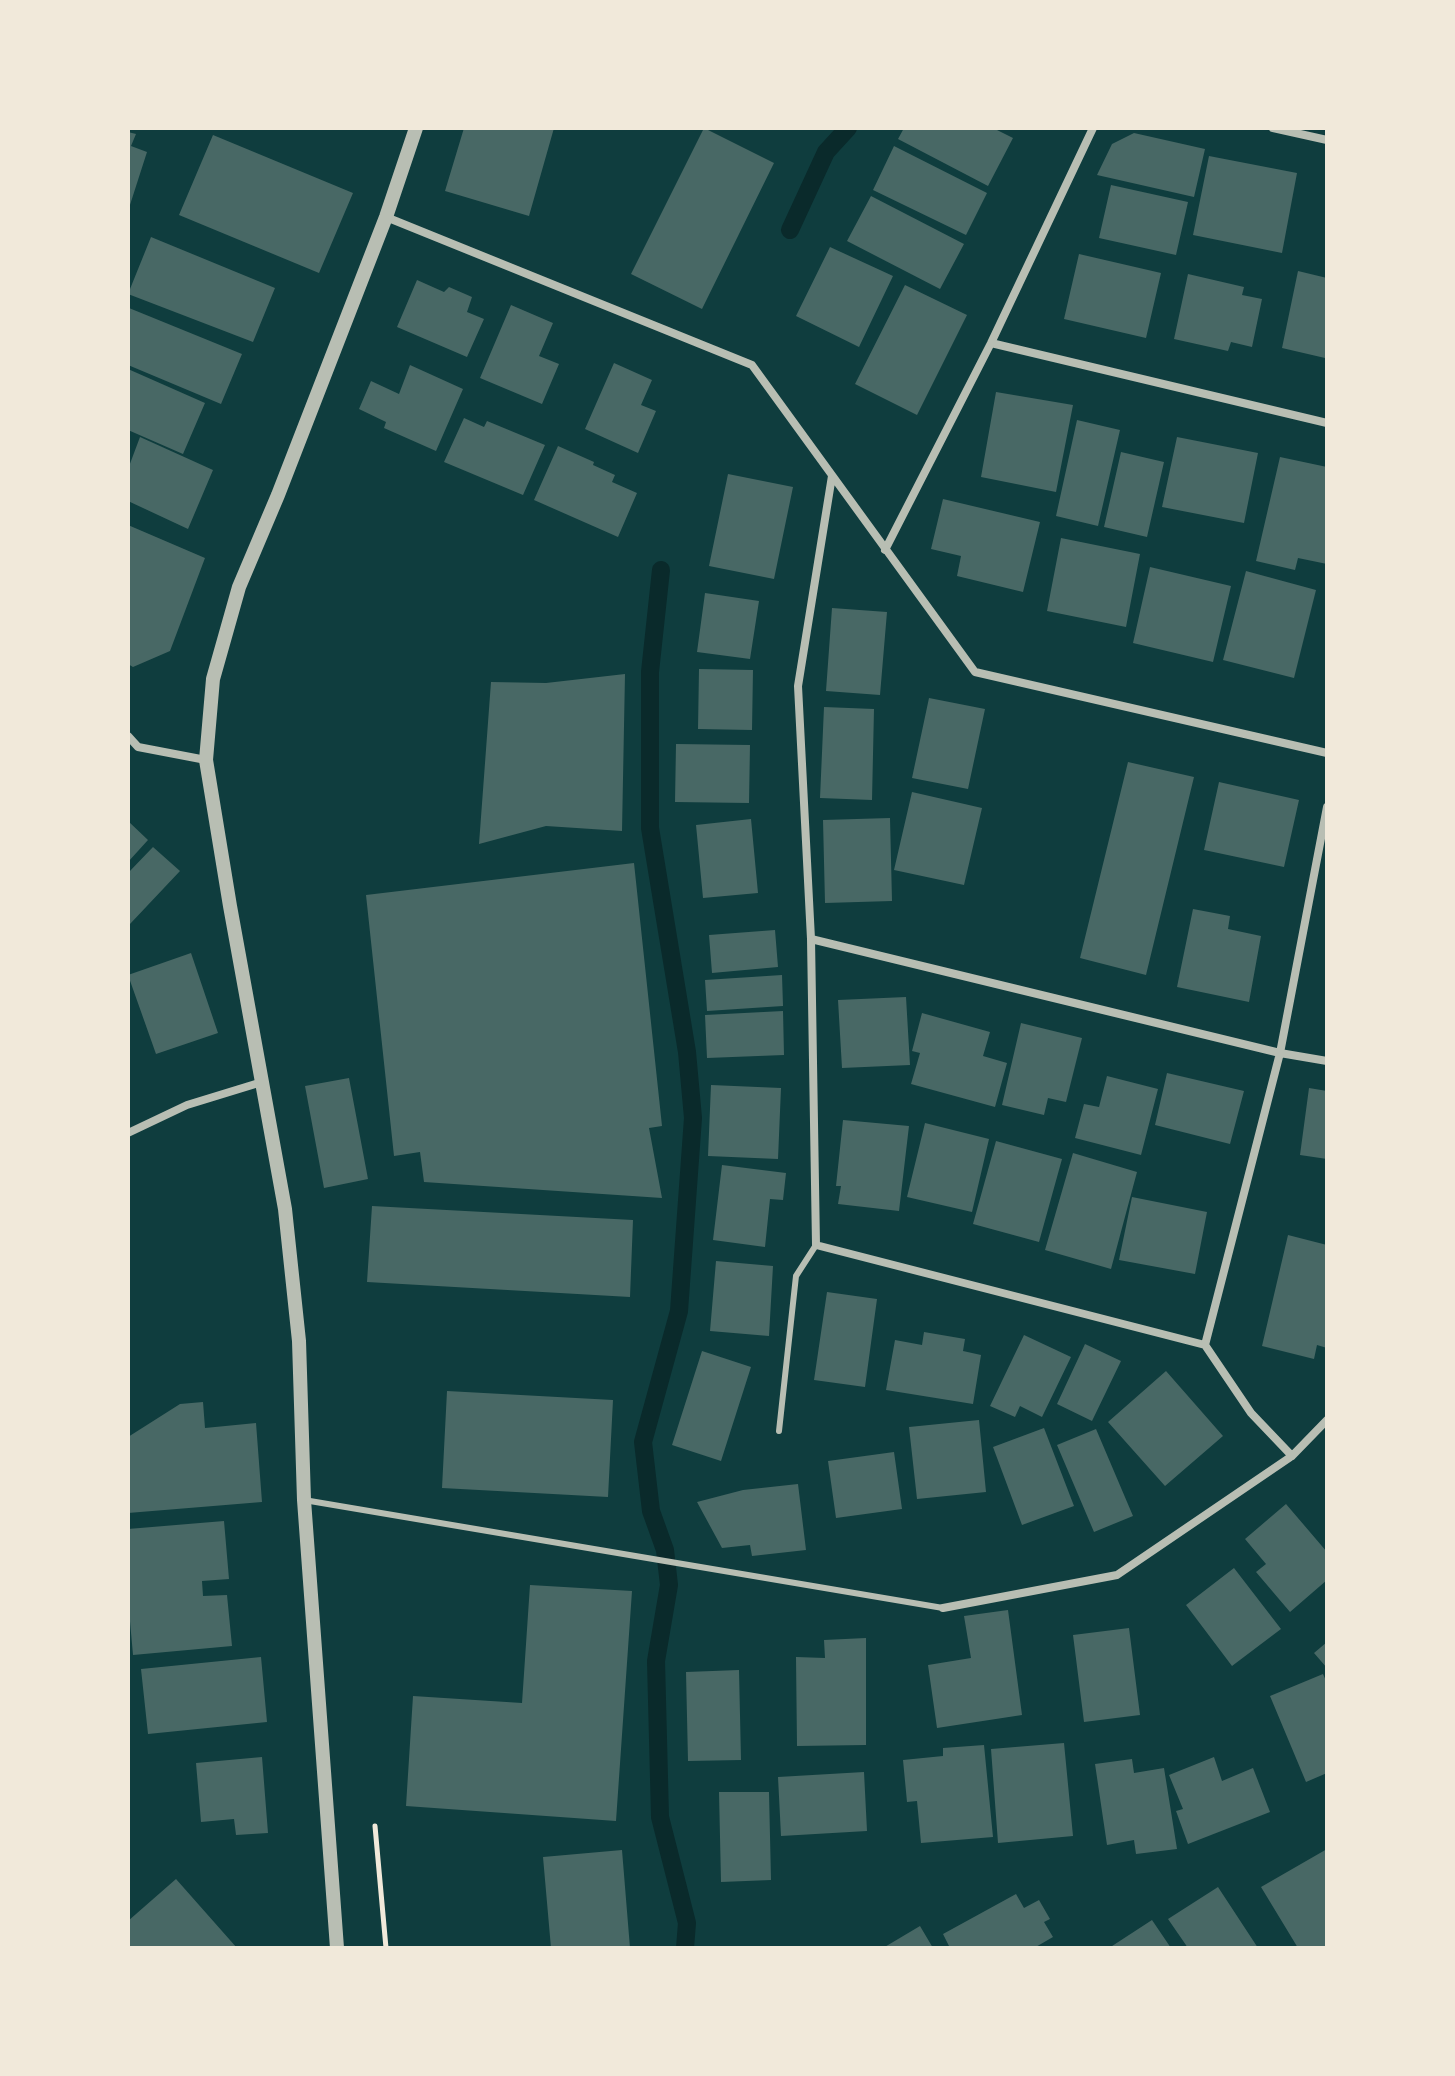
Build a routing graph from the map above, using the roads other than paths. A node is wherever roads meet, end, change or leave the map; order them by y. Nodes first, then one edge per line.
1 (416, 128) edge
2 (1093, 128) edge
3 (1273, 128) edge
4 (1327, 140) edge
5 (386, 217) junction
6 (991, 343) junction
7 (1327, 423) edge
8 (832, 476) junction
9 (885, 550) junction
10 (128, 736) edge
11 (1327, 753) edge
12 (206, 760) junction
13 (1327, 807) edge
14 (811, 939) junction
15 (1280, 1053) junction
16 (1327, 1061) edge
17 (262, 1082) junction
18 (128, 1133) edge
19 (816, 1245) junction
20 (1205, 1345) junction
21 (1327, 1420) edge
22 (779, 1431) dead end
23 (1292, 1456) junction
24 (304, 1500) junction
25 (943, 1608) joint
26 (337, 1948) edge

1 - 5 street
2 - 6 street
3 - 4 street
5 - 8 street
5 - 12 street
6 - 7 street
6 - 9 street
8 - 9 street
8 - 14 street
9 - 11 street
10 - 12 street
12 - 17 street
13 - 15 street
14 - 15 street
14 - 19 street
15 - 16 street
15 - 20 street
17 - 18 street
17 - 24 street
19 - 20 street
19 - 22 lane
20 - 23 street
21 - 23 street
23 - 25 street
24 - 25 lane
24 - 26 street

